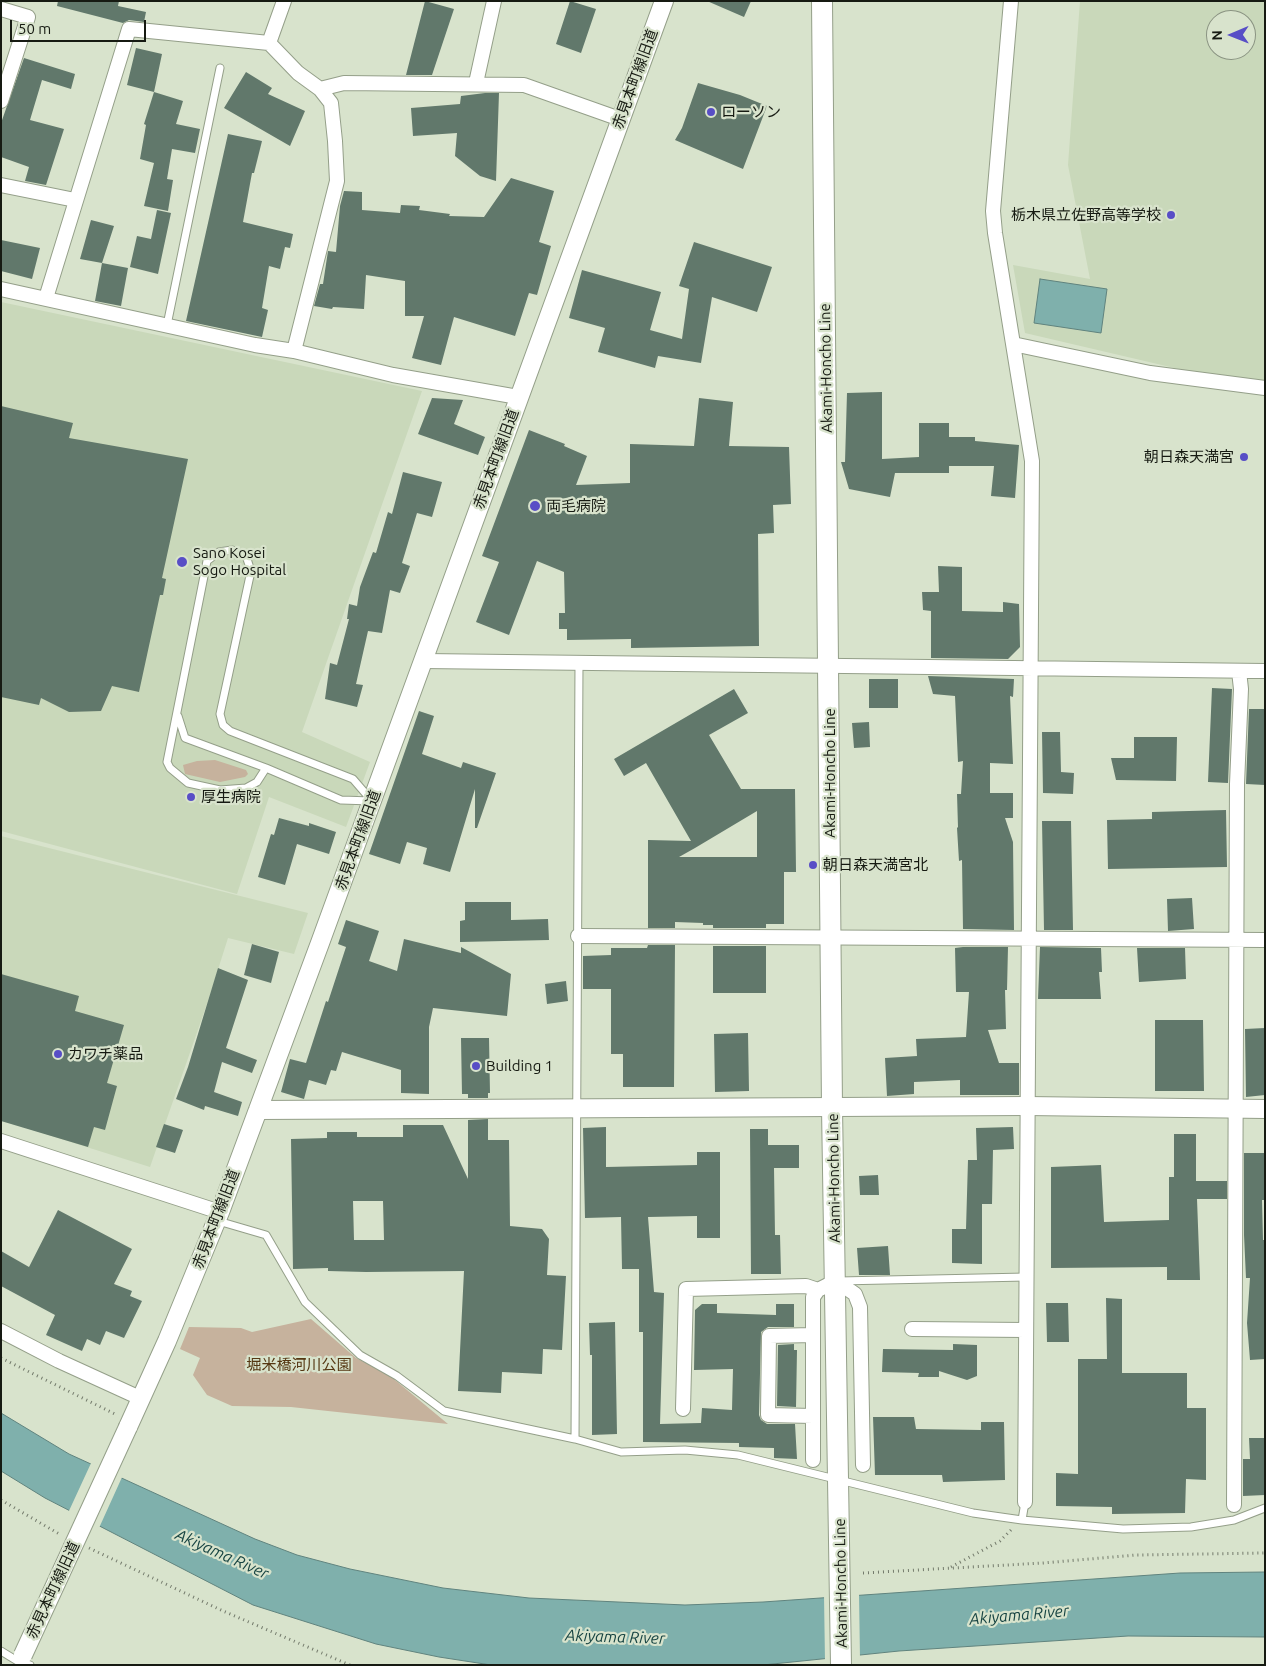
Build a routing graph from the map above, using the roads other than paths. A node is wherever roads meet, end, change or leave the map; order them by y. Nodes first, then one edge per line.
1 (284, 1) edge
2 (494, 1) edge
3 (664, 1) edge
4 (822, 1) edge
5 (1011, 1) edge
6 (1, 9) edge
7 (269, 43) junction
8 (220, 68) dead end
9 (476, 83) junction
10 (320, 89) junction
11 (1, 101) edge
12 (620, 119) junction
13 (1, 185) edge
14 (75, 200) junction
15 (1, 289) edge
16 (46, 298) junction
17 (167, 325) junction
18 (1013, 344) junction
19 (294, 351) junction
20 (1265, 388) edge
21 (518, 397) junction
22 (424, 661) junction
23 (579, 664) junction
24 (830, 665) junction
25 (1030, 667) junction
26 (1239, 671) junction
27 (1265, 671) edge
28 (178, 714) junction
29 (266, 768) junction
30 (372, 801) junction
31 (578, 936) junction
32 (831, 938) junction
33 (1028, 938) junction
34 (1236, 940) junction
35 (1265, 940) edge
36 (1027, 1106) junction
37 (576, 1108) junction
38 (832, 1108) junction
39 (1235, 1109) junction
40 (1265, 1109) edge
41 (258, 1110) junction
42 (1, 1141) edge
43 (218, 1216) junction
44 (1026, 1277) junction
45 (836, 1281) junction
46 (818, 1290) junction
47 (912, 1329) dead end
48 (1026, 1330) junction
49 (1, 1331) edge
50 (812, 1335) junction
51 (140, 1398) junction
52 (683, 1408) dead end
53 (813, 1416) junction
54 (575, 1439) junction
55 (813, 1460) dead end
56 (863, 1465) dead end
57 (839, 1481) junction
58 (1025, 1502) joint
59 (1234, 1505) joint
60 (1265, 1508) edge
61 (1022, 1520) junction
62 (1234, 1520) junction
63 (1, 1651) edge
64 (22, 1661) edge
65 (841, 1665) edge

1 - 7 street
2 - 9 street
3 - 12 street, 赤見本町線旧道
4 - 24 main road, Akami-Honcho Line
5 - 18 street
6 - 11 street
7 - 10 street
7 - 14 street
8 - 17 lane
9 - 10 street
9 - 12 street
10 - 19 street
12 - 21 street, 赤見本町線旧道
13 - 14 street
14 - 16 street
15 - 16 street
16 - 17 street
17 - 19 street
18 - 20 street
18 - 25 street
19 - 21 street
21 - 22 street, 赤見本町線旧道
22 - 23 street
22 - 30 street, 赤見本町線旧道
23 - 24 street
23 - 31 lane
24 - 25 street
24 - 32 main road, Akami-Honcho Line
25 - 26 street
25 - 33 street
26 - 27 street
26 - 34 street
28 - 29 lane
28 - 29 lane
28 - 30 lane
29 - 30 lane
30 - 41 street, 赤見本町線旧道
31 - 32 street
31 - 37 lane
32 - 33 street
32 - 38 main road, Akami-Honcho Line
33 - 34 street
33 - 36 street
34 - 35 street
34 - 39 street
36 - 38 street
36 - 39 street
36 - 44 street
37 - 38 street
37 - 41 street
37 - 54 lane
38 - 45 main road, Akami-Honcho Line
39 - 40 street
39 - 59 street
41 - 43 street, 赤見本町線旧道
42 - 43 street
43 - 51 street, 赤見本町線旧道
43 - 54 lane
44 - 45 lane
44 - 48 street
45 - 46 street
45 - 56 street
45 - 57 main road, Akami-Honcho Line
46 - 50 street
46 - 52 street
47 - 48 street
48 - 58 street
49 - 51 street
50 - 53 street
50 - 53 street
51 - 64 street, 赤見本町線旧道, bridge
53 - 55 street
54 - 57 lane
57 - 61 lane
57 - 65 main road, Akami-Honcho Line
58 - 61 lane
59 - 62 lane
60 - 62 lane
61 - 62 lane
63 - 64 lane

